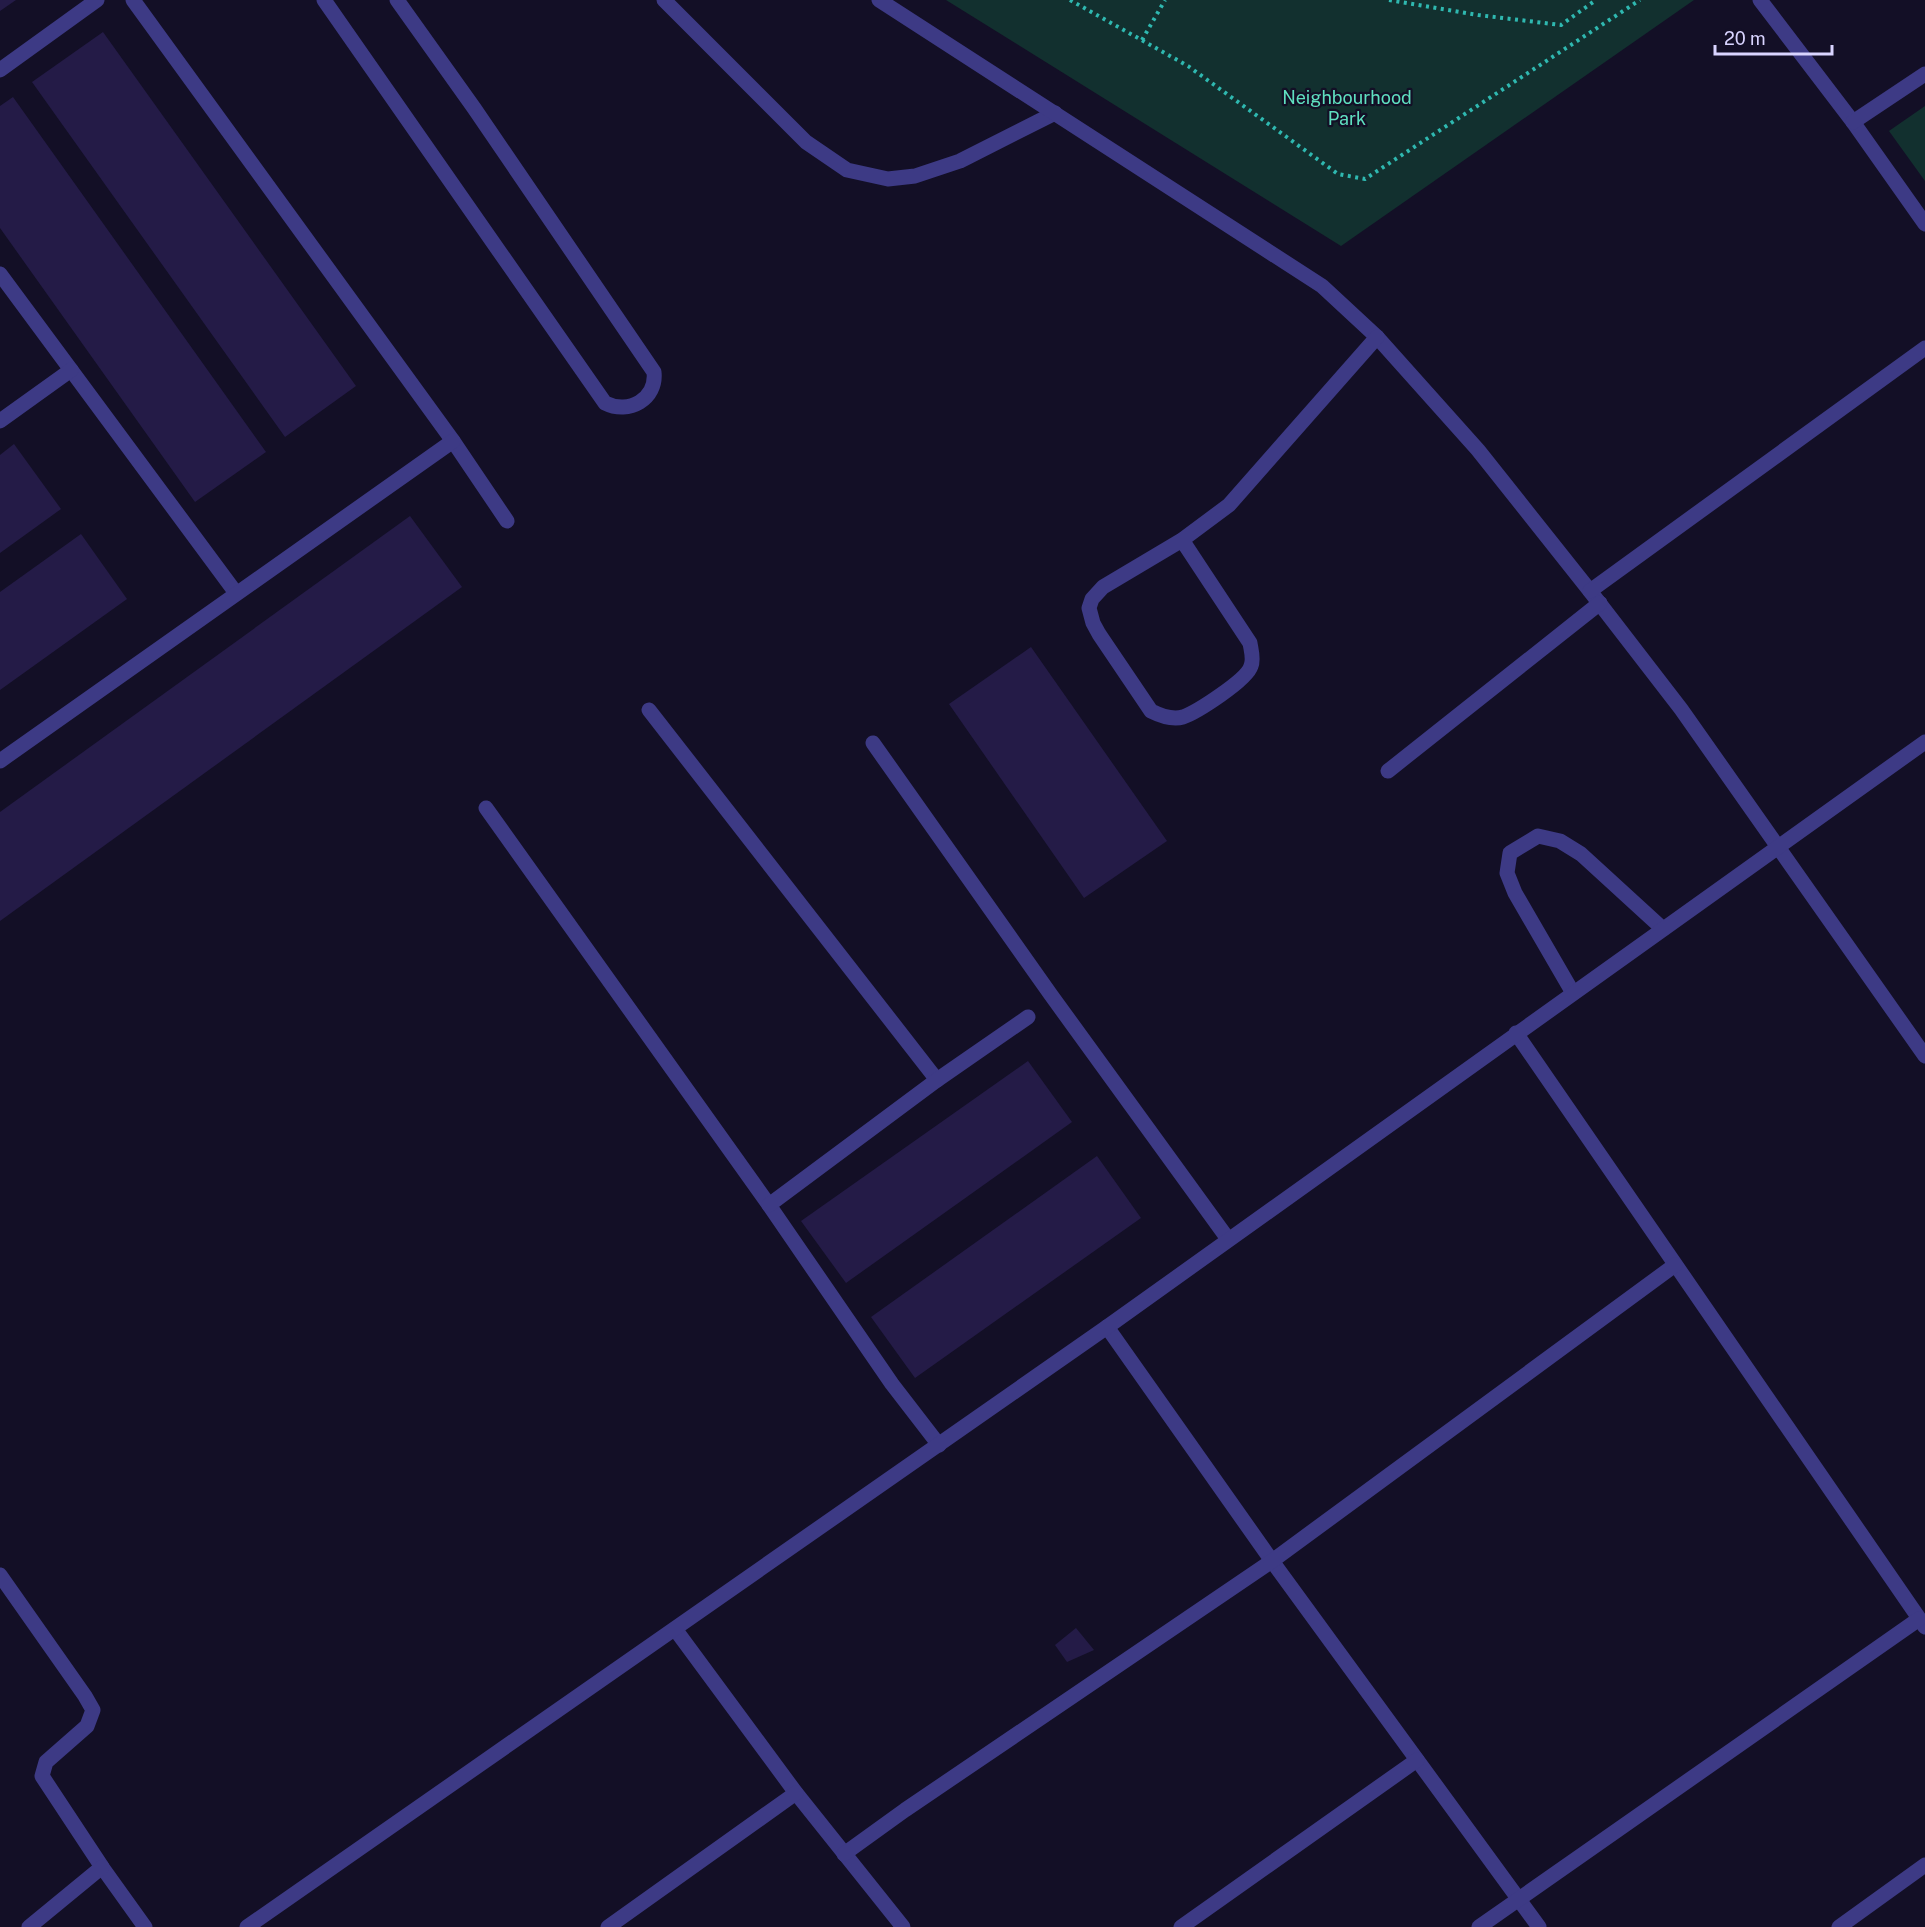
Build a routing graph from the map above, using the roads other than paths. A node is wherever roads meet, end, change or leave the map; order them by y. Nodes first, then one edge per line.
1 (97, 0) edge
2 (133, 0) edge
3 (324, 0) edge
4 (397, 0) edge
5 (664, 0) edge
6 (879, 0) edge
7 (1760, 0) edge
8 (0, 70) edge
9 (1925, 74) edge
10 (1054, 113) junction
11 (1853, 122) junction
12 (1925, 224) edge
13 (0, 274) edge
14 (1377, 337) junction
15 (1925, 348) edge
16 (71, 370) junction
17 (0, 420) edge
18 (453, 441) junction
19 (507, 521) dead end
20 (1182, 540) junction
21 (236, 593) junction
22 (1595, 597) junction
23 (649, 710) dead end
24 (1925, 742) edge
25 (873, 743) dead end
26 (0, 761) edge
27 (1388, 771) dead end
28 (486, 808) dead end
29 (1779, 846) junction
30 (1663, 929) junction
31 (1573, 993) junction
32 (1028, 1017) dead end
33 (1516, 1033) junction
34 (1925, 1056) edge
35 (937, 1080) junction
36 (769, 1205) junction
37 (1228, 1239) junction
38 (1675, 1265) junction
39 (1107, 1327) junction
40 (939, 1445) junction
41 (1272, 1561) junction
42 (0, 1575) edge
43 (1922, 1623) edge
44 (675, 1629) junction
45 (1417, 1760) junction
46 (796, 1793) junction
47 (844, 1854) junction
48 (1925, 1865) edge
49 (102, 1867) junction
50 (1519, 1900) junction
51 (897, 1925) edge
52 (29, 1927) edge
53 (145, 1927) edge
54 (247, 1927) edge
55 (608, 1927) edge
56 (1181, 1927) edge
57 (1479, 1927) edge
58 (1539, 1927) edge
59 (1839, 1927) edge

1 - 8 street
2 - 18 street
3 - 4 street
5 - 10 street
6 - 10 street
7 - 11 street
9 - 11 street
10 - 14 street
11 - 12 street
13 - 16 street
14 - 20 street
14 - 22 street
15 - 22 street
16 - 17 street
16 - 21 street
18 - 19 street
18 - 21 street
20 - 20 street
21 - 26 street
22 - 27 street
22 - 29 street
23 - 35 street
24 - 29 street
25 - 37 street
28 - 36 street
29 - 30 street
29 - 34 street
30 - 31 street
30 - 31 street
31 - 33 street
32 - 35 street
33 - 37 street
33 - 38 street
35 - 36 street
36 - 40 street
37 - 39 street
38 - 41 street
38 - 43 street
39 - 40 street
39 - 41 street
40 - 44 street
41 - 45 street
41 - 47 street
42 - 49 street
43 - 50 street
44 - 46 street
44 - 54 street
45 - 50 street
45 - 56 street
46 - 47 street
46 - 55 street
47 - 51 street
48 - 59 street
49 - 52 street
49 - 53 street
50 - 57 street
50 - 58 street

